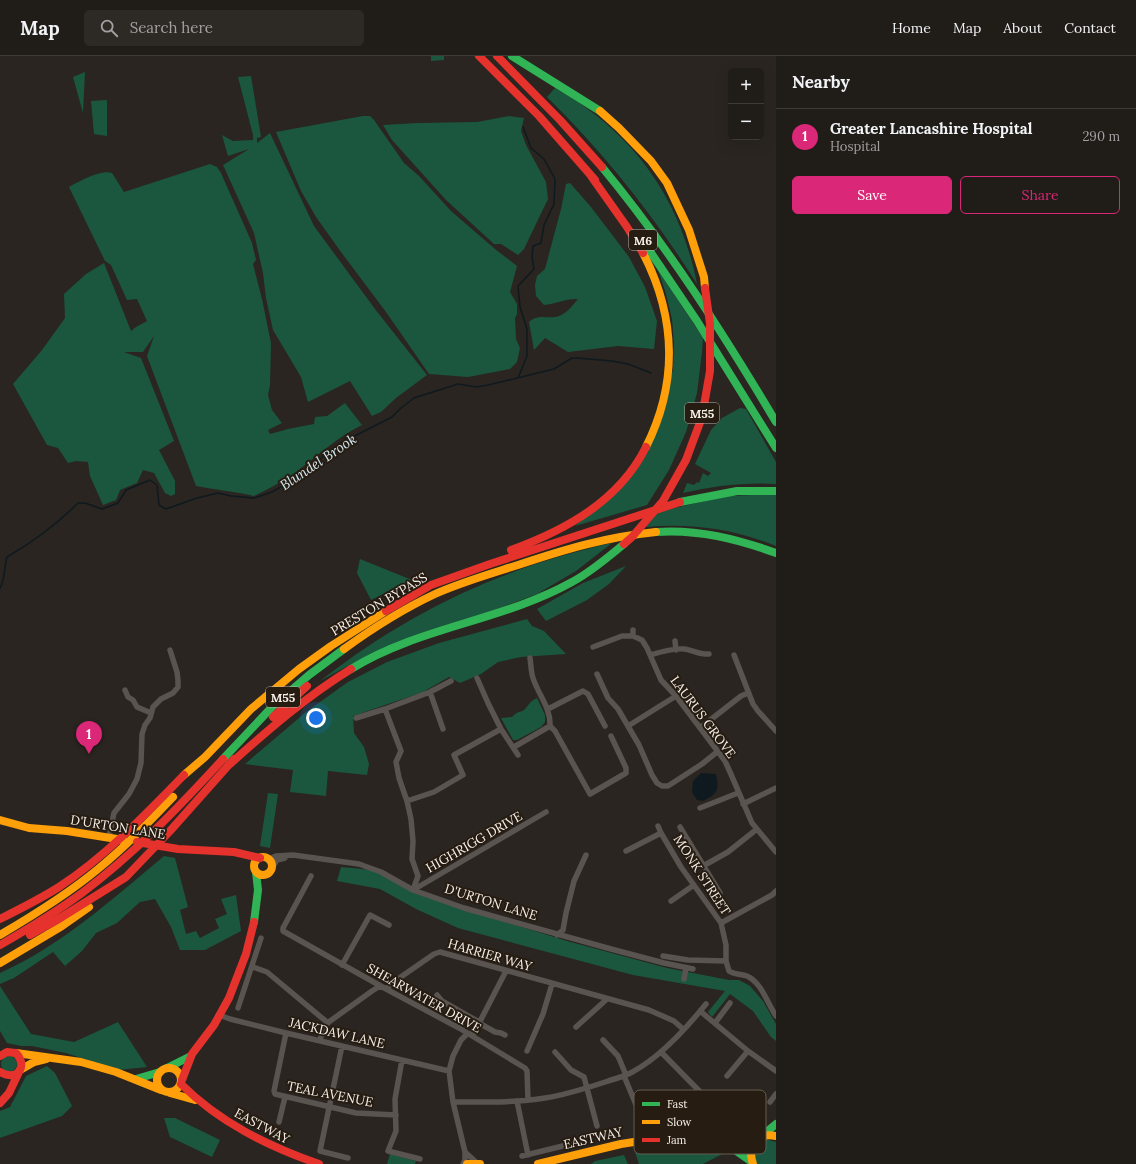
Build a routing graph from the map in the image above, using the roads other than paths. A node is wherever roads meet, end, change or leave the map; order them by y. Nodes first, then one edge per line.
1 (479, 56) edge
2 (497, 56) edge
3 (512, 56) edge
4 (591, 176) junction
5 (776, 422) edge
6 (776, 448) edge
7 (776, 491) edge
8 (776, 553) edge
9 (431, 585) junction
10 (435, 595) junction
11 (675, 641) dead end
12 (593, 647) dead end
13 (170, 650) dead end
14 (676, 650) junction
15 (709, 654) dead end
16 (650, 655) junction
17 (734, 655) dead end
18 (530, 658) dead end
19 (597, 674) dead end
20 (477, 678) dead end
21 (451, 681) dead end
22 (125, 690) dead end
23 (430, 692) junction
24 (748, 693) junction
25 (676, 696) junction
26 (385, 709) junction
27 (548, 709) junction
28 (151, 713) junction
29 (356, 718) dead end
30 (550, 726) junction
31 (605, 726) dead end
32 (628, 726) junction
33 (700, 728) junction
34 (443, 729) dead end
35 (501, 729) junction
36 (776, 731) edge
37 (611, 736) dead end
38 (514, 747) junction
39 (717, 752) junction
40 (518, 755) dead end
41 (205, 756) junction
42 (230, 764) junction
43 (776, 788) edge
44 (738, 793) junction
45 (407, 801) junction
46 (743, 804) junction
47 (700, 808) dead end
48 (546, 812) dead end
49 (0, 820) edge
50 (658, 826) dead end
51 (680, 827) dead end
52 (757, 829) junction
53 (661, 833) junction
54 (109, 837) junction
55 (234, 852) junction
56 (626, 852) dead end
57 (776, 852) edge
58 (293, 855) junction
59 (586, 855) dead end
60 (264, 858) junction
61 (703, 866) junction
62 (255, 869) junction
63 (270, 870) junction
64 (311, 876) dead end
65 (115, 885) junction
66 (694, 885) junction
67 (258, 890) junction
68 (413, 890) junction
69 (776, 891) edge
70 (720, 893) dead end
71 (671, 900) dead end
72 (0, 919) edge
73 (721, 923) junction
74 (389, 925) dead end
75 (0, 935) edge
76 (557, 935) junction
77 (261, 938) dead end
78 (0, 946) edge
79 (0, 951) edge
80 (663, 956) dead end
81 (726, 961) junction
82 (0, 962) edge
83 (342, 965) junction
84 (252, 967) junction
85 (686, 968) junction
86 (693, 969) dead end
87 (506, 971) junction
88 (684, 979) dead end
89 (552, 984) junction
90 (383, 988) junction
91 (437, 995) dead end
92 (606, 999) junction
93 (730, 1003) dead end
94 (706, 1004) dead end
95 (238, 1008) dead end
96 (700, 1011) junction
97 (219, 1015) junction
98 (776, 1016) edge
99 (328, 1023) junction
100 (479, 1023) junction
101 (715, 1023) junction
102 (576, 1027) dead end
103 (683, 1029) junction
104 (286, 1033) junction
105 (467, 1034) junction
106 (505, 1035) dead end
107 (603, 1040) dead end
108 (320, 1041) junction
109 (342, 1046) junction
110 (527, 1051) dead end
111 (748, 1051) junction
112 (661, 1052) junction
113 (16, 1053) junction
114 (0, 1056) edge
115 (191, 1056) junction
116 (556, 1056) dead end
117 (50, 1058) junction
118 (402, 1060) junction
119 (167, 1068) junction
120 (19, 1071) junction
121 (450, 1071) junction
122 (776, 1071) edge
123 (160, 1072) junction
124 (1, 1074) edge
125 (625, 1076) junction
126 (727, 1076) dead end
127 (136, 1079) junction
128 (181, 1082) junction
129 (587, 1088) junction
130 (698, 1090) edge
131 (164, 1091) junction
132 (9, 1093) junction
133 (776, 1094) edge
134 (285, 1097) junction
135 (634, 1099) edge
136 (198, 1100) junction
137 (528, 1100) junction
138 (517, 1101) junction
139 (453, 1102) junction
140 (770, 1102) dead end
141 (0, 1103) edge
142 (329, 1107) junction
143 (396, 1116) junction
144 (279, 1122) dead end
145 (776, 1124) edge
146 (597, 1126) dead end
147 (766, 1132) edge
148 (766, 1135) edge
149 (776, 1136) edge
150 (634, 1142) edge
151 (576, 1143) dead end
152 (465, 1152) junction
153 (740, 1154) edge
154 (528, 1155) junction
155 (522, 1156) dead end
156 (348, 1158) dead end
157 (420, 1159) dead end
158 (479, 1163) edge
159 (752, 1163) edge
160 (319, 1164) edge
161 (463, 1164) edge
162 (467, 1164) edge
163 (538, 1164) edge

1 - 4 main road, M6
2 - 5 main road, M6
3 - 42 main road, M55
4 - 6 main road, M6
4 - 9 main road, M6
7 - 9 main road, PRESTON BYPASS / M55
8 - 10 main road, PRESTON BYPASS / M55
9 - 41 main road, PRESTON BYPASS / M55
10 - 42 main road, M55
10 - 78 main road, M55
11 - 14 street
12 - 16 street, LAURUS GROVE
13 - 28 street
14 - 15 street
14 - 16 street
16 - 25 street, LAURUS GROVE
17 - 24 street
18 - 27 street
19 - 32 street
20 - 35 street
21 - 23 street
22 - 28 street
23 - 26 street
23 - 34 street
24 - 33 street
24 - 36 street
25 - 32 street
25 - 33 street, LAURUS GROVE
26 - 29 street
26 - 45 street
27 - 30 street
27 - 31 street
28 - 54 street
30 - 37 street
30 - 38 street
32 - 39 street
33 - 39 street, LAURUS GROVE
35 - 38 street
35 - 45 street
38 - 40 street
39 - 44 street, LAURUS GROVE
41 - 72 main road, M55
41 - 75 main road, M55
42 - 65 main road, M55
43 - 46 street
44 - 46 street, LAURUS GROVE
44 - 47 street
45 - 68 street
46 - 52 street, LAURUS GROVE
48 - 68 street, HIGHRIGG DRIVE
49 - 54 main road, D'URTON LANE
50 - 53 street, MONK STREET
51 - 61 street
52 - 57 street, LAURUS GROVE
52 - 61 street
53 - 56 street
53 - 66 street, MONK STREET
54 - 55 main road, D'URTON LANE
55 - 60 main road, D'URTON LANE
55 - 62 main road
58 - 60 street, D'URTON LANE
58 - 63 street
58 - 68 street, D'URTON LANE
59 - 76 street
60 - 62 main road
60 - 63 main road
61 - 70 street
62 - 63 main road
62 - 67 main road
63 - 67 main road
64 - 83 street, SHEARWATER DRIVE
65 - 79 main road, M55
65 - 82 main road, M55
66 - 71 street
66 - 73 street, MONK STREET
67 - 97 main road
68 - 76 street, D'URTON LANE
69 - 73 street
73 - 81 street, MONK STREET
74 - 83 street
76 - 85 street, D'URTON LANE
77 - 84 street
80 - 81 street
81 - 98 street, MONK STREET
83 - 90 street, SHEARWATER DRIVE
84 - 95 street
84 - 99 street
85 - 86 street, D'URTON LANE
85 - 88 street
87 - 89 street, HARRIER WAY
87 - 90 street, HARRIER WAY
87 - 100 street
89 - 92 street, HARRIER WAY
89 - 110 street
90 - 99 street
90 - 105 street, SHEARWATER DRIVE
91 - 100 street
92 - 102 street
92 - 103 street, HARRIER WAY
93 - 101 street
94 - 96 street
96 - 101 street
96 - 103 street
97 - 104 street, JACKDAW LANE
97 - 115 main road
99 - 108 street
100 - 105 street
100 - 106 street
101 - 111 street
103 - 112 street
104 - 108 street, JACKDAW LANE
104 - 134 street, TEAL AVENUE
105 - 121 street
105 - 137 street, SHEARWATER DRIVE
107 - 125 street
108 - 109 street, JACKDAW LANE
109 - 118 street, JACKDAW LANE
109 - 142 street
111 - 122 street
111 - 126 street
112 - 125 street
112 - 130 street
113 - 114 main road, EASTWAY
113 - 117 main road, EASTWAY
113 - 120 main road
115 - 119 main road
115 - 128 main road
116 - 129 street
117 - 120 main road, EASTWAY
117 - 127 main road, EASTWAY
118 - 121 street, JACKDAW LANE
118 - 143 street
119 - 123 main road
119 - 128 main road
120 - 124 main road, EASTWAY
120 - 132 main road
121 - 139 street
123 - 127 main road
123 - 131 main road
124 - 132 main road
125 - 129 street
125 - 135 street
127 - 131 main road, EASTWAY
128 - 131 main road
128 - 136 main road, EASTWAY
129 - 137 street
129 - 146 street
131 - 136 main road, EASTWAY
132 - 141 main road
133 - 140 street
134 - 142 street, TEAL AVENUE
134 - 144 street
136 - 160 main road, EASTWAY
137 - 138 street
138 - 139 street
138 - 154 street
139 - 152 street
142 - 143 street, TEAL AVENUE
142 - 156 street
143 - 157 street
145 - 147 main road
148 - 149 main road, EASTWAY
150 - 163 main road, EASTWAY
151 - 154 street
152 - 158 street
152 - 161 street
153 - 159 main road
154 - 155 street
158 - 162 main road

